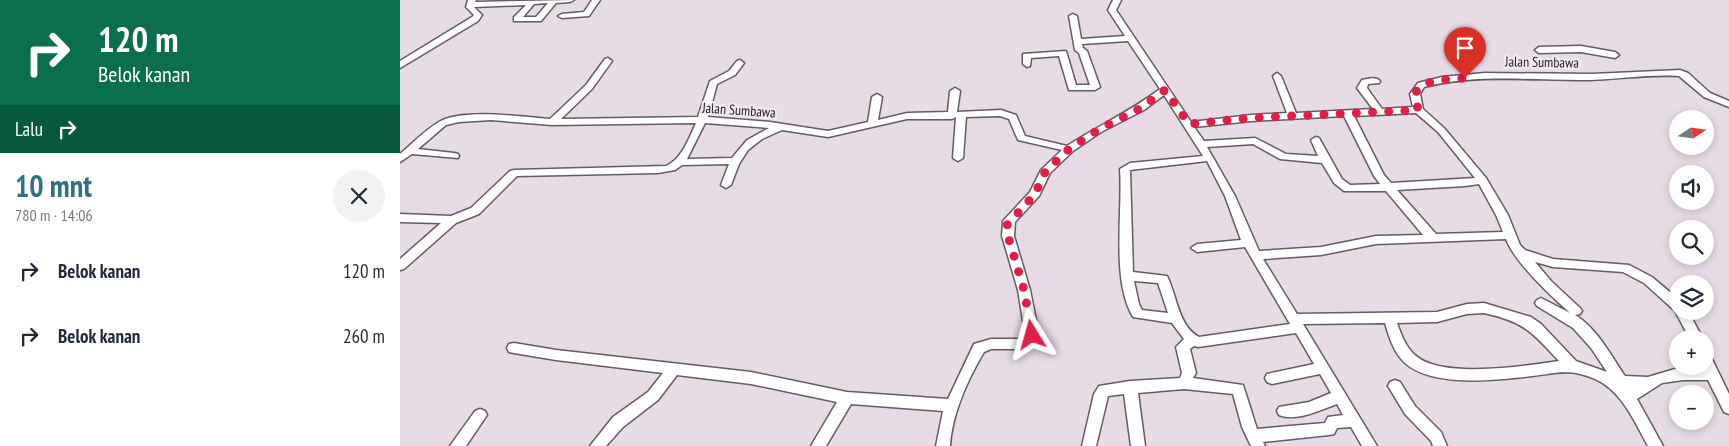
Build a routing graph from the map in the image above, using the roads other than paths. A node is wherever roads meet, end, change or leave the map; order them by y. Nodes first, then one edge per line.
1 (550, 0) edge
2 (570, 0) edge
3 (576, 0) edge
4 (596, 0) edge
5 (529, 1) edge
6 (506, 2) edge
7 (471, 3) edge
8 (1114, 6) edge
9 (1073, 16) dead end
10 (1129, 38) junction
11 (1078, 46) junction
12 (1539, 50) dead end
13 (1063, 53) junction
14 (1615, 55) dead end
15 (608, 61) dead end
16 (740, 64) dead end
17 (1027, 64) dead end
18 (400, 65) edge
19 (1277, 76) dead end
20 (1376, 81) dead end
21 (1165, 90) junction
22 (954, 91) dead end
23 (877, 97) dead end
24 (1729, 104) edge
25 (1418, 110) junction
26 (1379, 111) junction
27 (1347, 112) junction
28 (1292, 115) junction
29 (957, 116) junction
30 (701, 120) junction
31 (552, 122) junction
32 (872, 124) junction
33 (1189, 124) junction
34 (780, 127) junction
35 (1316, 140) dead end
36 (1201, 144) junction
37 (1069, 149) junction
38 (454, 156) dead end
39 (402, 157) edge
40 (958, 158) dead end
41 (1210, 158) junction
42 (1325, 160) junction
43 (735, 161) junction
44 (679, 162) junction
45 (1482, 180) junction
46 (726, 185) dead end
47 (1390, 187) junction
48 (400, 218) edge
49 (452, 220) junction
50 (1510, 234) junction
51 (1433, 239) junction
52 (1248, 243) junction
53 (1197, 248) dead end
54 (1521, 253) junction
55 (1255, 255) junction
56 (400, 266) edge
57 (1128, 276) junction
58 (1669, 299) edge
59 (1540, 303) dead end
60 (1576, 311) dead end
61 (1388, 317) junction
62 (1176, 319) junction
63 (1296, 324) junction
64 (1193, 340) junction
65 (514, 348) dead end
66 (1571, 365) junction
67 (1322, 368) junction
68 (674, 369) junction
69 (1692, 375) edge
70 (1712, 375) edge
71 (1272, 378) dead end
72 (1615, 381) junction
73 (1651, 383) junction
74 (1184, 384) junction
75 (1395, 386) dead end
76 (1130, 387) junction
77 (1340, 396) junction
78 (1628, 396) junction
79 (847, 398) junction
80 (1728, 404) edge
81 (953, 406) junction
82 (1284, 411) dead end
83 (480, 415) dead end
84 (1355, 420) junction
85 (1255, 441) edge
86 (457, 446) edge
87 (597, 446) edge
88 (818, 446) edge
89 (943, 446) edge
90 (1089, 446) edge
91 (1138, 446) edge
92 (1367, 446) edge
93 (1440, 446) edge
94 (1656, 446) edge

1 - 2 street
1 - 5 street
1 - 5 street
3 - 4 street
5 - 6 street
6 - 7 street
7 - 18 street
8 - 10 street
9 - 11 street
10 - 11 street
10 - 21 street
11 - 13 street
11 - 13 street
12 - 14 street
13 - 17 street
15 - 31 street
16 - 30 street
19 - 28 street
20 - 26 street
21 - 33 street
21 - 37 street
22 - 29 street
23 - 32 street
24 - 25 street, Jalan Sumbawa
25 - 26 street
25 - 45 street
26 - 27 street
27 - 28 street
27 - 47 street
28 - 33 street
29 - 32 street, Jalan Sumbawa
29 - 37 street, Jalan Sumbawa
29 - 40 street
30 - 31 street, Jalan Sumbawa
30 - 34 street, Jalan Sumbawa
30 - 44 street
31 - 39 street, Jalan Sumbawa
32 - 34 street, Jalan Sumbawa
33 - 36 street
34 - 43 street
35 - 42 street
36 - 41 street
36 - 42 street
37 - 81 street
38 - 39 street
41 - 52 street
41 - 57 street
42 - 47 street
43 - 44 street
43 - 46 street
44 - 49 street
45 - 47 street
45 - 50 street
47 - 51 street
48 - 49 street
49 - 56 street
50 - 51 street
50 - 54 street
51 - 55 street
52 - 53 street
52 - 55 street
54 - 58 street
54 - 60 street
55 - 63 street
57 - 62 street
57 - 62 street
59 - 72 street
61 - 63 street
61 - 66 street
61 - 66 street
62 - 64 street
63 - 64 street
63 - 67 street
64 - 74 street
65 - 68 street
66 - 72 street
67 - 71 street
67 - 77 street
68 - 79 street
68 - 87 street
69 - 73 street
70 - 80 street
72 - 73 street
72 - 78 street
73 - 78 street
74 - 76 street
74 - 85 street
75 - 93 street
76 - 90 street
76 - 91 street
77 - 82 street
77 - 84 street
78 - 94 street
79 - 81 street
79 - 88 street
81 - 89 street
83 - 86 street
84 - 85 street
84 - 92 street

